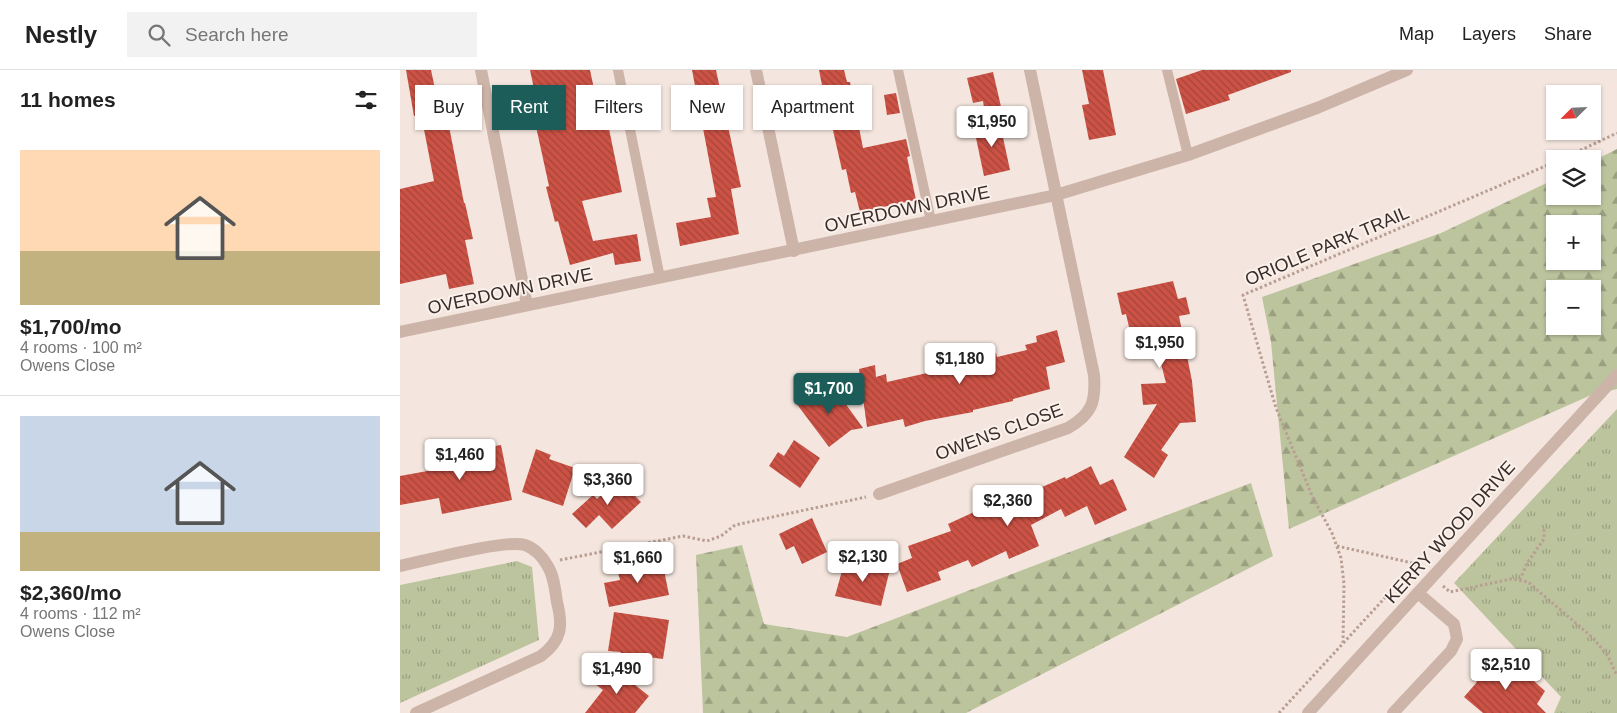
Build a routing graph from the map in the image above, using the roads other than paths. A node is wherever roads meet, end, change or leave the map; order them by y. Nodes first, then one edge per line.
1 (481, 70) edge
2 (618, 70) edge
3 (756, 70) edge
4 (898, 70) edge
5 (1030, 70) edge
6 (1167, 70) edge
7 (1407, 70) edge
8 (1188, 156) junction
9 (1056, 194) junction
10 (930, 221) junction
11 (794, 251) junction
12 (660, 278) junction
13 (527, 305) junction
14 (400, 332) edge
15 (1617, 375) edge
16 (879, 494) road end
17 (400, 566) edge
18 (1418, 593) junction
19 (416, 713) edge
20 (1308, 713) edge
21 (1392, 713) edge

1 - 13 street
2 - 12 lane
3 - 11 street
4 - 10 lane
5 - 9 street, OWENS CLOSE
6 - 8 lane
7 - 8 street, OVERDOWN DRIVE
8 - 9 street, OVERDOWN DRIVE
9 - 10 street, OVERDOWN DRIVE
9 - 16 street, OWENS CLOSE
10 - 11 street, OVERDOWN DRIVE
11 - 12 street, OVERDOWN DRIVE
12 - 13 street, OVERDOWN DRIVE
13 - 14 street, OVERDOWN DRIVE
15 - 18 street, KERRY WOOD DRIVE
17 - 19 street
18 - 20 street, KERRY WOOD DRIVE
18 - 21 street

